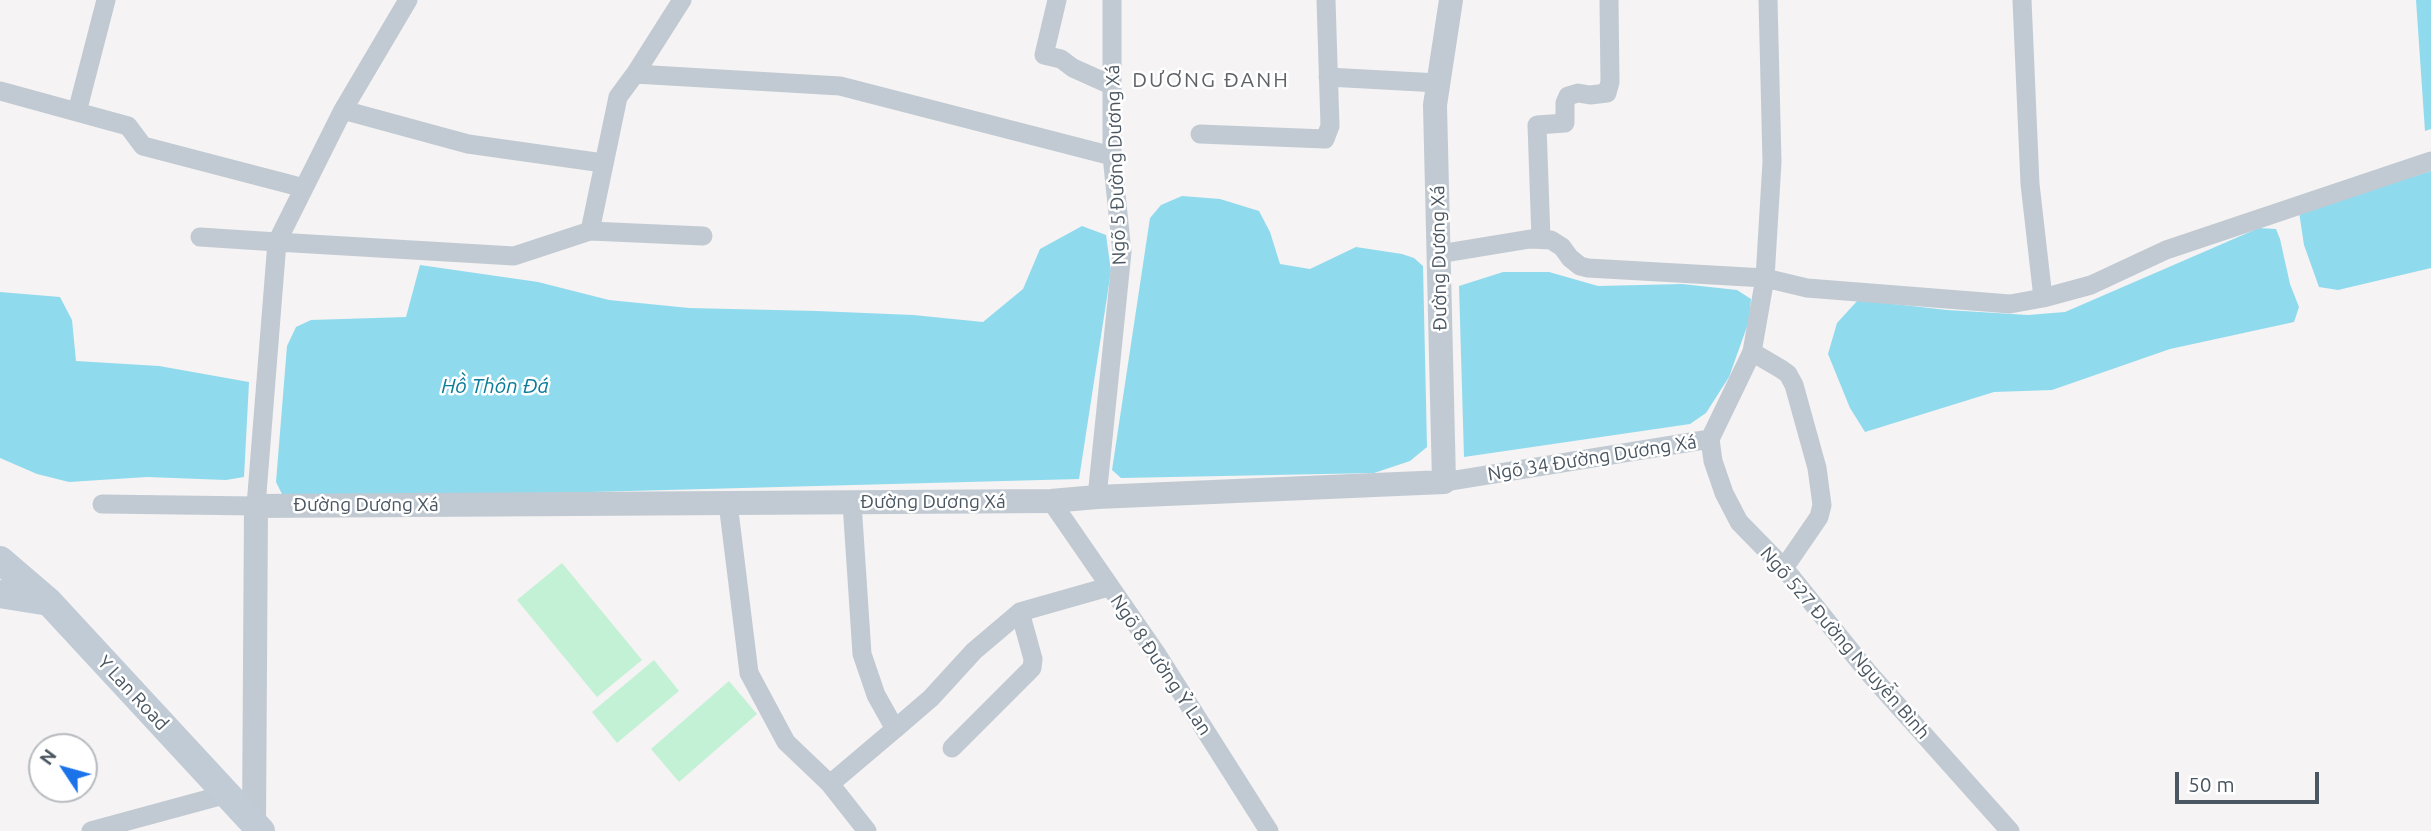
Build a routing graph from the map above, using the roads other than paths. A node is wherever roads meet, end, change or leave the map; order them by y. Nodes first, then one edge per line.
1 (106, 0) edge
2 (408, 0) edge
3 (1058, 0) edge
4 (1112, 0) edge
5 (1326, 0) edge
6 (1451, 0) edge
7 (1768, 0) edge
8 (2022, 0) edge
9 (678, 1) edge
10 (1609, 1) edge
11 (635, 74) junction
12 (1328, 77) junction
13 (1438, 83) junction
14 (1111, 85) junction
15 (0, 90) edge
16 (343, 110) junction
17 (77, 112) junction
18 (1200, 134) dead end
19 (1112, 156) junction
20 (2431, 161) edge
21 (603, 163) junction
22 (304, 188) junction
23 (590, 230) junction
24 (703, 236) dead end
25 (200, 237) dead end
26 (1541, 239) junction
27 (277, 242) junction
28 (1439, 258) junction
29 (1765, 278) junction
30 (2043, 298) junction
31 (1752, 352) junction
32 (1710, 439) junction
33 (1444, 482) junction
34 (1097, 497) junction
35 (1051, 501) junction
36 (728, 503) junction
37 (852, 503) junction
38 (102, 504) dead end
39 (256, 506) junction
40 (0, 560) edge
41 (1784, 568) junction
42 (1108, 587) junction
43 (0, 594) edge
44 (49, 602) junction
45 (1020, 612) junction
46 (895, 729) junction
47 (952, 748) dead end
48 (830, 784) junction
49 (228, 794) junction
50 (257, 828) edge
51 (91, 831) edge
52 (867, 831) edge
53 (1269, 831) edge
54 (2010, 831) edge

1 - 17 street
2 - 16 street
3 - 14 street
4 - 14 street, Ngõ 5 Đường Dương Xá
5 - 12 street
6 - 13 street, Đường Dương Xá
7 - 29 street, Ngõ 34 Đường Dương Xá
8 - 30 street
9 - 11 street
10 - 26 street
11 - 19 street
11 - 21 street
12 - 13 street
12 - 18 street
13 - 28 street, Đường Dương Xá
14 - 19 street, Ngõ 5 Đường Dương Xá
15 - 17 street
16 - 21 street
16 - 22 street
17 - 22 street
19 - 34 street, Ngõ 5 Đường Dương Xá
20 - 30 street
21 - 23 street
22 - 27 street
23 - 24 street
23 - 27 street
25 - 27 street
26 - 28 street
26 - 29 street
27 - 39 street
28 - 33 street, Đường Dương Xá
29 - 30 street
29 - 31 street, Ngõ 34 Đường Dương Xá
31 - 32 street, Ngõ 34 Đường Dương Xá
31 - 41 street
32 - 33 street, Ngõ 34 Đường Dương Xá
32 - 41 street, Ngõ 527 Đường Nguyễn Bình
33 - 34 street, Đường Dương Xá
34 - 35 street, Đường Dương Xá
35 - 37 street, Đường Dương Xá
35 - 42 street, Ngõ 8 Đường Ỷ Lan
36 - 37 street, Đường Dương Xá
36 - 39 street, Đường Dương Xá
36 - 48 street
37 - 46 street
38 - 39 street
39 - 50 street
40 - 44 main road, Y Lan Road
41 - 54 street, Ngõ 527 Đường Nguyễn Bình
42 - 45 street
42 - 53 street, Ngõ 8 Đường Ỷ Lan
43 - 44 main road
44 - 49 main road, Y Lan Road
45 - 46 street
45 - 47 street
46 - 48 street
48 - 52 street
49 - 50 main road, Y Lan Road
49 - 51 street

